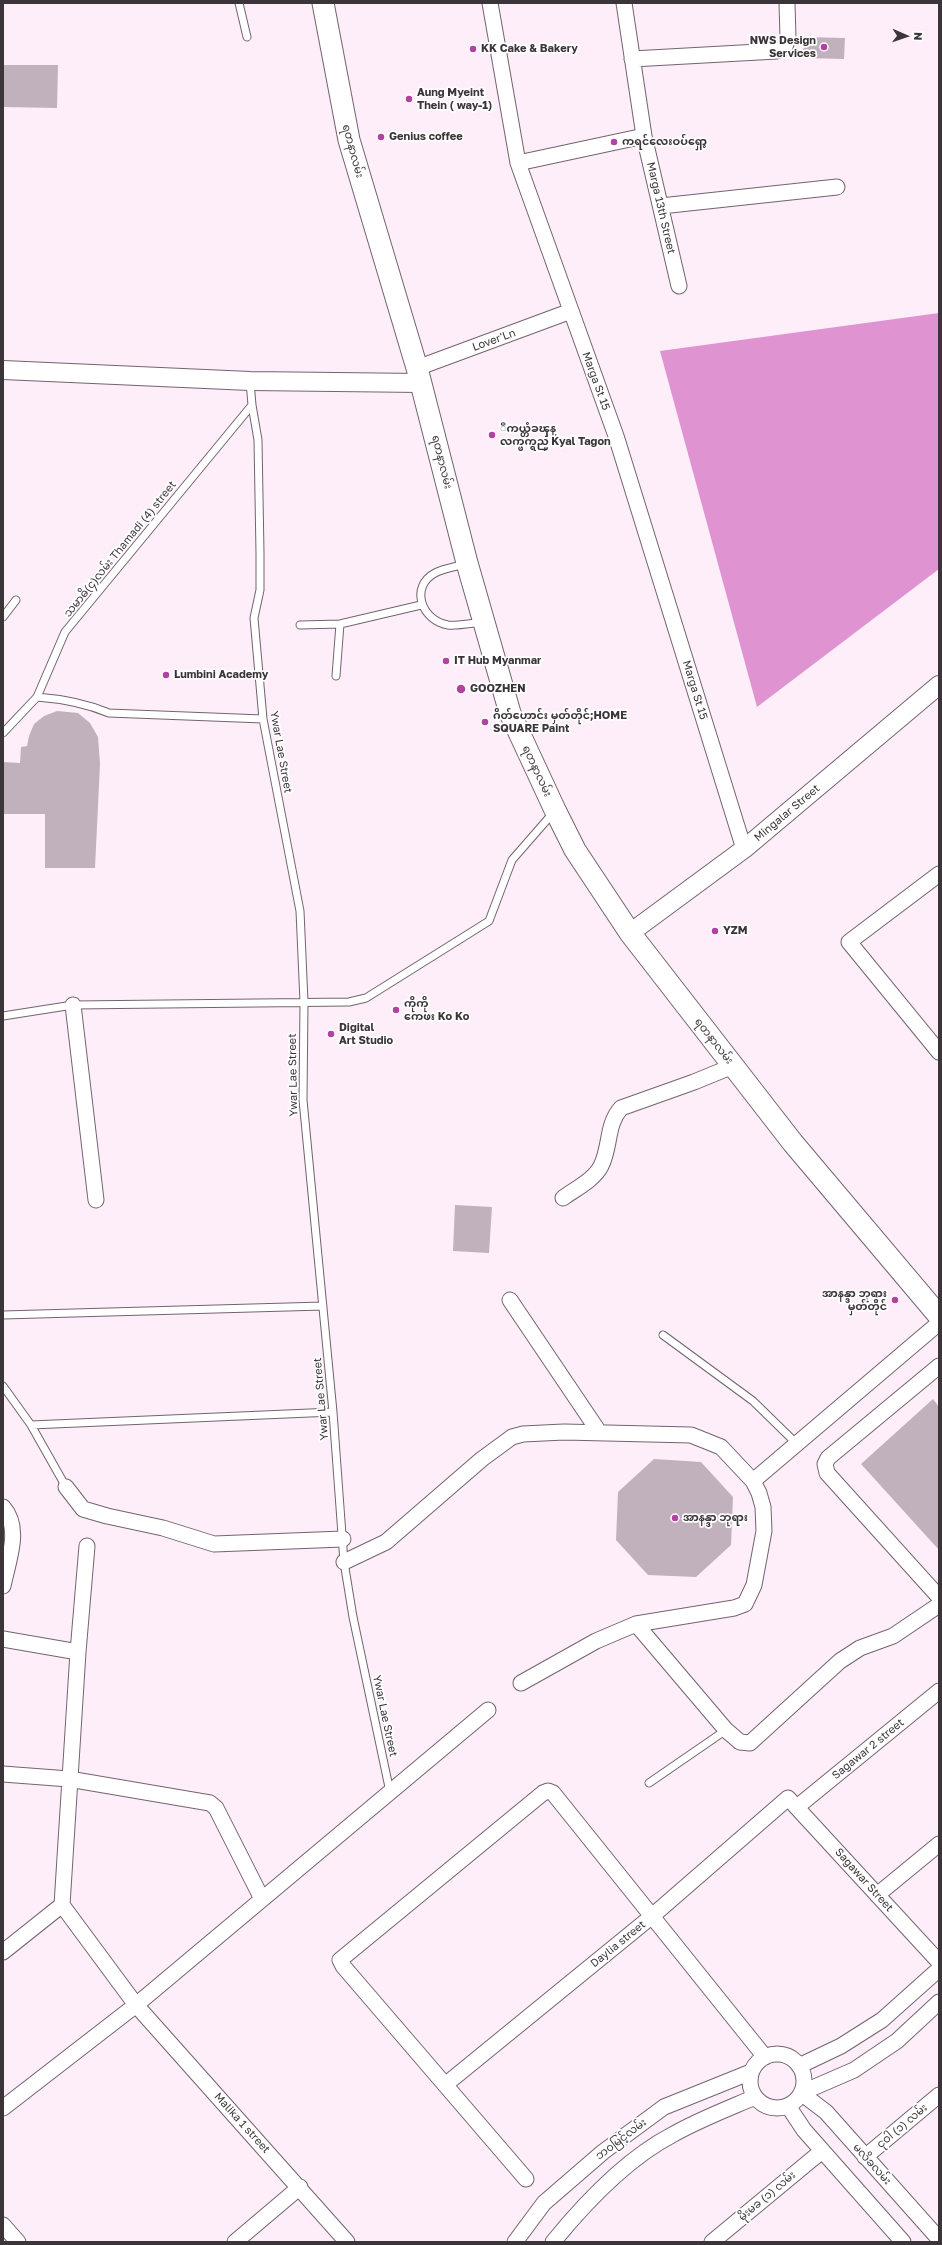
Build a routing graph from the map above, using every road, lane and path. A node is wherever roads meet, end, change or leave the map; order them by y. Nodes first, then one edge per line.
1 (239, 3) edge
2 (323, 3) edge
3 (490, 3) edge
4 (624, 3) edge
5 (787, 3) edge
6 (247, 37) dead end
7 (632, 59) junction
8 (644, 136) junction
9 (518, 163) junction
10 (837, 187) dead end
11 (660, 206) junction
12 (679, 286) dead end
13 (571, 312) junction
14 (3, 370) edge
15 (419, 376) junction
16 (250, 381) junction
17 (252, 405) junction
18 (467, 563) junction
19 (16, 600) dead end
20 (421, 605) junction
21 (3, 617) edge
22 (484, 622) junction
23 (340, 624) junction
24 (300, 626) dead end
25 (336, 676) dead end
26 (939, 685) edge
27 (37, 697) junction
28 (263, 719) junction
29 (3, 733) edge
30 (555, 810) junction
31 (744, 849) junction
32 (939, 874) edge
33 (630, 933) junction
34 (304, 1002) junction
35 (73, 1005) junction
36 (3, 1016) edge
37 (939, 1052) edge
38 (733, 1066) junction
39 (563, 1198) dead end
40 (96, 1200) dead end
41 (510, 1300) dead end
42 (323, 1306) junction
43 (3, 1315) edge
44 (939, 1316) edge
45 (939, 1323) edge
46 (664, 1335) dead end
47 (939, 1366) edge
48 (3, 1386) edge
49 (333, 1412) junction
50 (31, 1425) junction
51 (599, 1432) junction
52 (797, 1444) junction
53 (753, 1481) junction
54 (66, 1487) joint
55 (3, 1507) edge
56 (343, 1539) junction
57 (87, 1546) dead end
58 (344, 1562) junction
59 (3, 1586) edge
60 (939, 1598) edge
61 (939, 1605) edge
62 (636, 1624) junction
63 (3, 1639) edge
64 (78, 1652) junction
65 (521, 1683) dead end
66 (939, 1691) edge
67 (488, 1710) dead end
68 (726, 1730) junction
69 (3, 1774) edge
70 (69, 1779) junction
71 (649, 1784) dead end
72 (390, 1792) junction
73 (792, 1802) junction
74 (939, 1844) edge
75 (877, 1894) junction
76 (262, 1899) junction
77 (62, 1905) junction
78 (651, 1917) junction
79 (3, 1952) edge
80 (939, 1962) edge
81 (939, 1969) edge
82 (939, 2002) edge
83 (136, 2005) junction
84 (765, 2057) junction
85 (799, 2066) junction
86 (751, 2072) junction
87 (446, 2085) junction
88 (801, 2093) junction
89 (939, 2095) edge
90 (755, 2097) junction
91 (788, 2106) junction
92 (3, 2108) edge
93 (822, 2151) junction
94 (866, 2157) junction
95 (526, 2179) dead end
96 (300, 2187) junction
97 (3, 2224) edge
98 (939, 2239) edge
99 (18, 2242) edge
100 (235, 2242) edge
101 (347, 2242) edge
102 (515, 2242) edge
103 (553, 2242) edge
104 (712, 2242) edge
105 (903, 2242) edge

1 - 6 lane
2 - 15 main road, ရတနာလမ်း
3 - 9 street, Marga St 15
4 - 7 street, Marga 13th Street
5 - 7 street
7 - 8 street, Marga 13th Street
8 - 9 street
8 - 11 street, Marga 13th Street
9 - 13 street, Marga St 15
10 - 11 street
11 - 12 street, Marga 13th Street
13 - 15 street, Lover'Ln
13 - 31 street, Marga St 15
14 - 16 street
15 - 16 street
15 - 18 main road, ရတနာလမ်း
16 - 17 lane
17 - 27 lane, သမာဓိ(၄)လမ်း Thamadi (4) street
17 - 28 lane, Ywar Lae Street
18 - 20 lane
18 - 22 main road, ရတနာလမ်း
19 - 21 lane
20 - 22 lane
20 - 23 lane
22 - 30 main road, ရတနာလမ်း
23 - 24 lane
23 - 25 lane
26 - 31 street, Mingalar Street
27 - 28 lane
27 - 29 lane, သမာဓိ(၄)လမ်း Thamadi (4) street
28 - 34 lane, Ywar Lae Street
30 - 33 main road, ရတနာလမ်း
30 - 34 lane
31 - 33 street, Mingalar Street
32 - 37 street
33 - 38 main road, ရတနာလမ်း
34 - 35 lane
34 - 42 lane, Ywar Lae Street
35 - 36 lane
35 - 40 street
38 - 39 street
38 - 44 main road, ရတနာလမ်း
41 - 51 street
42 - 43 lane
42 - 49 lane, Ywar Lae Street
45 - 52 street
46 - 52 lane
47 - 60 street
48 - 50 lane
49 - 50 lane
49 - 56 lane, Ywar Lae Street
50 - 54 lane
51 - 53 street
51 - 58 street
52 - 53 street
53 - 62 street
54 - 56 street
55 - 59 street
56 - 58 lane, Ywar Lae Street
57 - 64 street
58 - 72 lane, Ywar Lae Street
61 - 68 street
62 - 65 street
62 - 68 street
63 - 64 street
64 - 70 street
66 - 73 street, Sagawar 2 street
67 - 72 street
68 - 71 lane
69 - 70 street
70 - 76 street
70 - 77 street
72 - 76 street
73 - 75 street, Sagawar Street
73 - 78 street, Daylia street
74 - 75 street
75 - 80 street, Sagawar Street
76 - 83 street
77 - 79 street
77 - 83 street, Malika 1 street
78 - 84 street
78 - 87 street, Daylia street
78 - 87 street
81 - 85 street
82 - 88 street
83 - 92 street
83 - 96 street, Malika 1 street
84 - 85 street
84 - 86 street
85 - 88 street
86 - 90 street
86 - 102 street, ဘ၀မြင့်လမ်း
87 - 95 street
88 - 91 street
88 - 94 street, မလိခလမ်း
89 - 94 street, ငုဝါ (၁) လမ်း
90 - 91 street
90 - 103 street
91 - 93 street
93 - 104 street, မိုးမခ (၁) လမ်း
93 - 105 street
94 - 98 street, မလိခလမ်း
96 - 100 street
96 - 101 street, Malika 1 street
97 - 99 street

